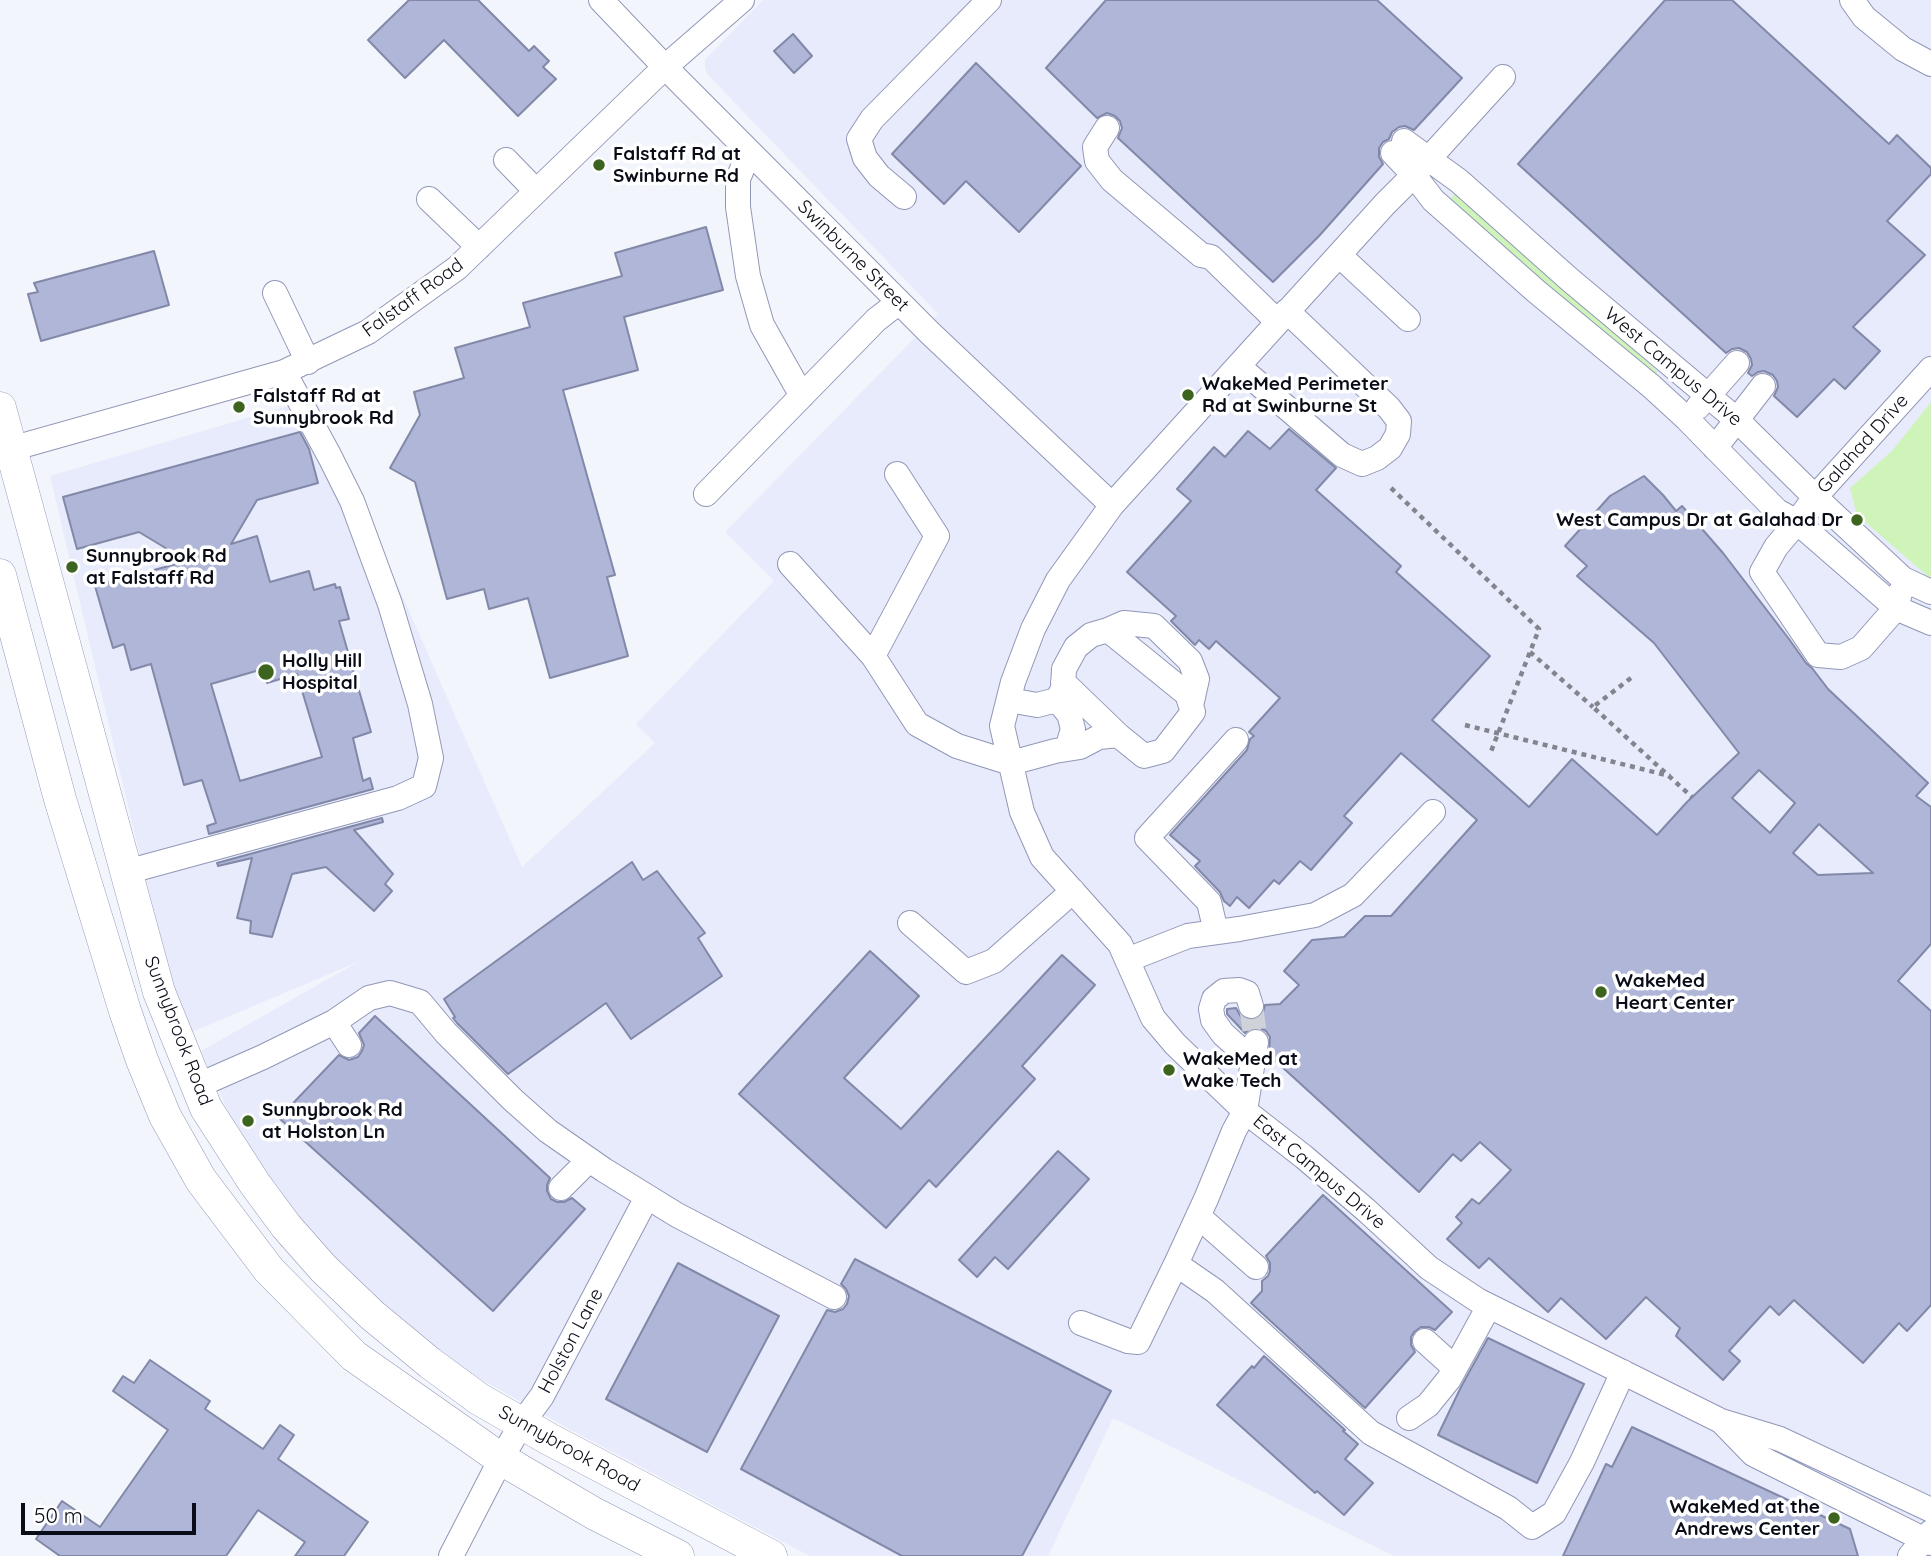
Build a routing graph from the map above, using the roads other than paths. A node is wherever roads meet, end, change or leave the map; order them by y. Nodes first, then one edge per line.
1 (601, 0) edge
2 (742, 0) edge
3 (989, 0) edge
4 (1852, 0) edge
5 (1931, 64) edge
6 (665, 67) junction
7 (1503, 77) dead end
8 (1107, 128) dead end
9 (1398, 147) dead end
10 (749, 152) junction
11 (506, 160) dead end
12 (1421, 167) junction
13 (536, 191) junction
14 (904, 197) dead end
15 (429, 199) dead end
16 (479, 247) junction
17 (1333, 262) junction
18 (275, 293) dead end
19 (899, 302) junction
20 (1278, 321) junction
21 (1402, 325) dead end
22 (308, 362) junction
23 (1737, 363) dead end
24 (1931, 369) edge
25 (1234, 370) junction
26 (284, 372) junction
27 (1763, 386) dead end
28 (802, 396) junction
29 (1708, 396) junction
30 (0, 408) edge
31 (1687, 419) junction
32 (1737, 420) junction
33 (1715, 448) junction
34 (6, 451) edge
35 (897, 474) dead end
36 (706, 494) dead end
37 (1815, 497) junction
38 (1112, 505) junction
39 (1797, 522) junction
40 (790, 564) dead end
41 (0, 575) edge
42 (1903, 579) junction
43 (1931, 592) edge
44 (1896, 608) junction
45 (1931, 623) edge
46 (873, 656) junction
47 (1060, 691) junction
48 (1009, 700) junction
49 (1118, 735) junction
50 (1236, 740) dead end
51 (1067, 749) junction
52 (1011, 763) junction
53 (1433, 812) dead end
54 (125, 872) junction
55 (1073, 891) junction
56 (910, 923) dead end
57 (1216, 932) junction
58 (1127, 960) junction
59 (1251, 1006) dead end
60 (334, 1022) junction
61 (349, 1045) dead end
62 (197, 1086) junction
63 (1245, 1111) junction
64 (589, 1160) junction
65 (561, 1188) dead end
66 (647, 1197) junction
67 (1198, 1216) junction
68 (1176, 1264) junction
69 (1256, 1267) dead end
70 (834, 1297) dead end
71 (1489, 1306) junction
72 (1081, 1323) dead end
73 (1431, 1335) dead end
74 (1460, 1361) junction
75 (1623, 1372) junction
76 (1409, 1418) dead end
77 (1721, 1420) junction
78 (522, 1423) junction
79 (501, 1459) junction
80 (1931, 1510) edge
81 (1924, 1542) edge
82 (451, 1556) edge
83 (678, 1556) edge
84 (771, 1556) edge

1 - 6 street, Swinburne Street
2 - 6 street, Falstaff Road
3 - 14 street
4 - 5 street
6 - 10 street, Swinburne Street
6 - 13 street, Falstaff Road
7 - 12 street
8 - 20 street
9 - 12 street
10 - 19 street, Swinburne Street
10 - 28 street
11 - 13 street
12 - 17 street
12 - 29 street, West Campus Drive
12 - 31 street, West Campus Drive
13 - 16 street, Falstaff Road
15 - 16 street
16 - 22 street, Falstaff Road
17 - 20 street
17 - 21 street
18 - 22 street
19 - 28 street
19 - 38 street, Swinburne Street
20 - 25 street
20 - 25 street
22 - 26 street, Falstaff Road
23 - 29 street
24 - 37 street, Galahad Drive
25 - 38 street
26 - 34 street, Falstaff Road
26 - 54 street
27 - 32 street
28 - 36 street
29 - 31 street
29 - 32 street, West Campus Drive
30 - 34 main road, Sunnybrook Road
31 - 33 street, West Campus Drive
32 - 33 street
32 - 37 street, West Campus Drive
33 - 39 street, West Campus Drive
34 - 54 main road, Sunnybrook Road
35 - 46 street
37 - 39 street, Galahad Drive
37 - 42 street, West Campus Drive
38 - 48 street, East Campus Drive
39 - 44 street, West Campus Drive
39 - 44 street, Galahad Drive
40 - 46 street
41 - 79 main road, Sunnybrook Road
42 - 43 street, West Campus Drive
42 - 44 street
44 - 45 street, West Campus Drive
46 - 52 street
47 - 48 street
47 - 49 street
47 - 49 street
47 - 51 street
48 - 52 street, East Campus Drive
49 - 51 street
50 - 57 street
51 - 52 street
52 - 55 street, East Campus Drive
53 - 57 street
54 - 62 main road, Sunnybrook Road
55 - 56 street
55 - 58 street, East Campus Drive
57 - 58 street
58 - 63 street, East Campus Drive
59 - 63 street
60 - 61 street
60 - 62 street
60 - 64 street
62 - 78 main road, Sunnybrook Road
63 - 67 street
63 - 71 street, East Campus Drive
64 - 65 street
64 - 66 street
66 - 70 street
66 - 78 street, Holston Lane
67 - 68 street
67 - 69 street
68 - 72 street
68 - 75 street
71 - 74 street
71 - 75 street, East Campus Drive
73 - 74 street
74 - 76 street
75 - 77 street, East Campus Drive
77 - 80 street, East Campus Drive
77 - 81 street, East Campus Drive
78 - 79 street, Holston Lane
78 - 84 main road, Sunnybrook Road
79 - 82 street, Holston Lane
79 - 83 main road, Sunnybrook Road

